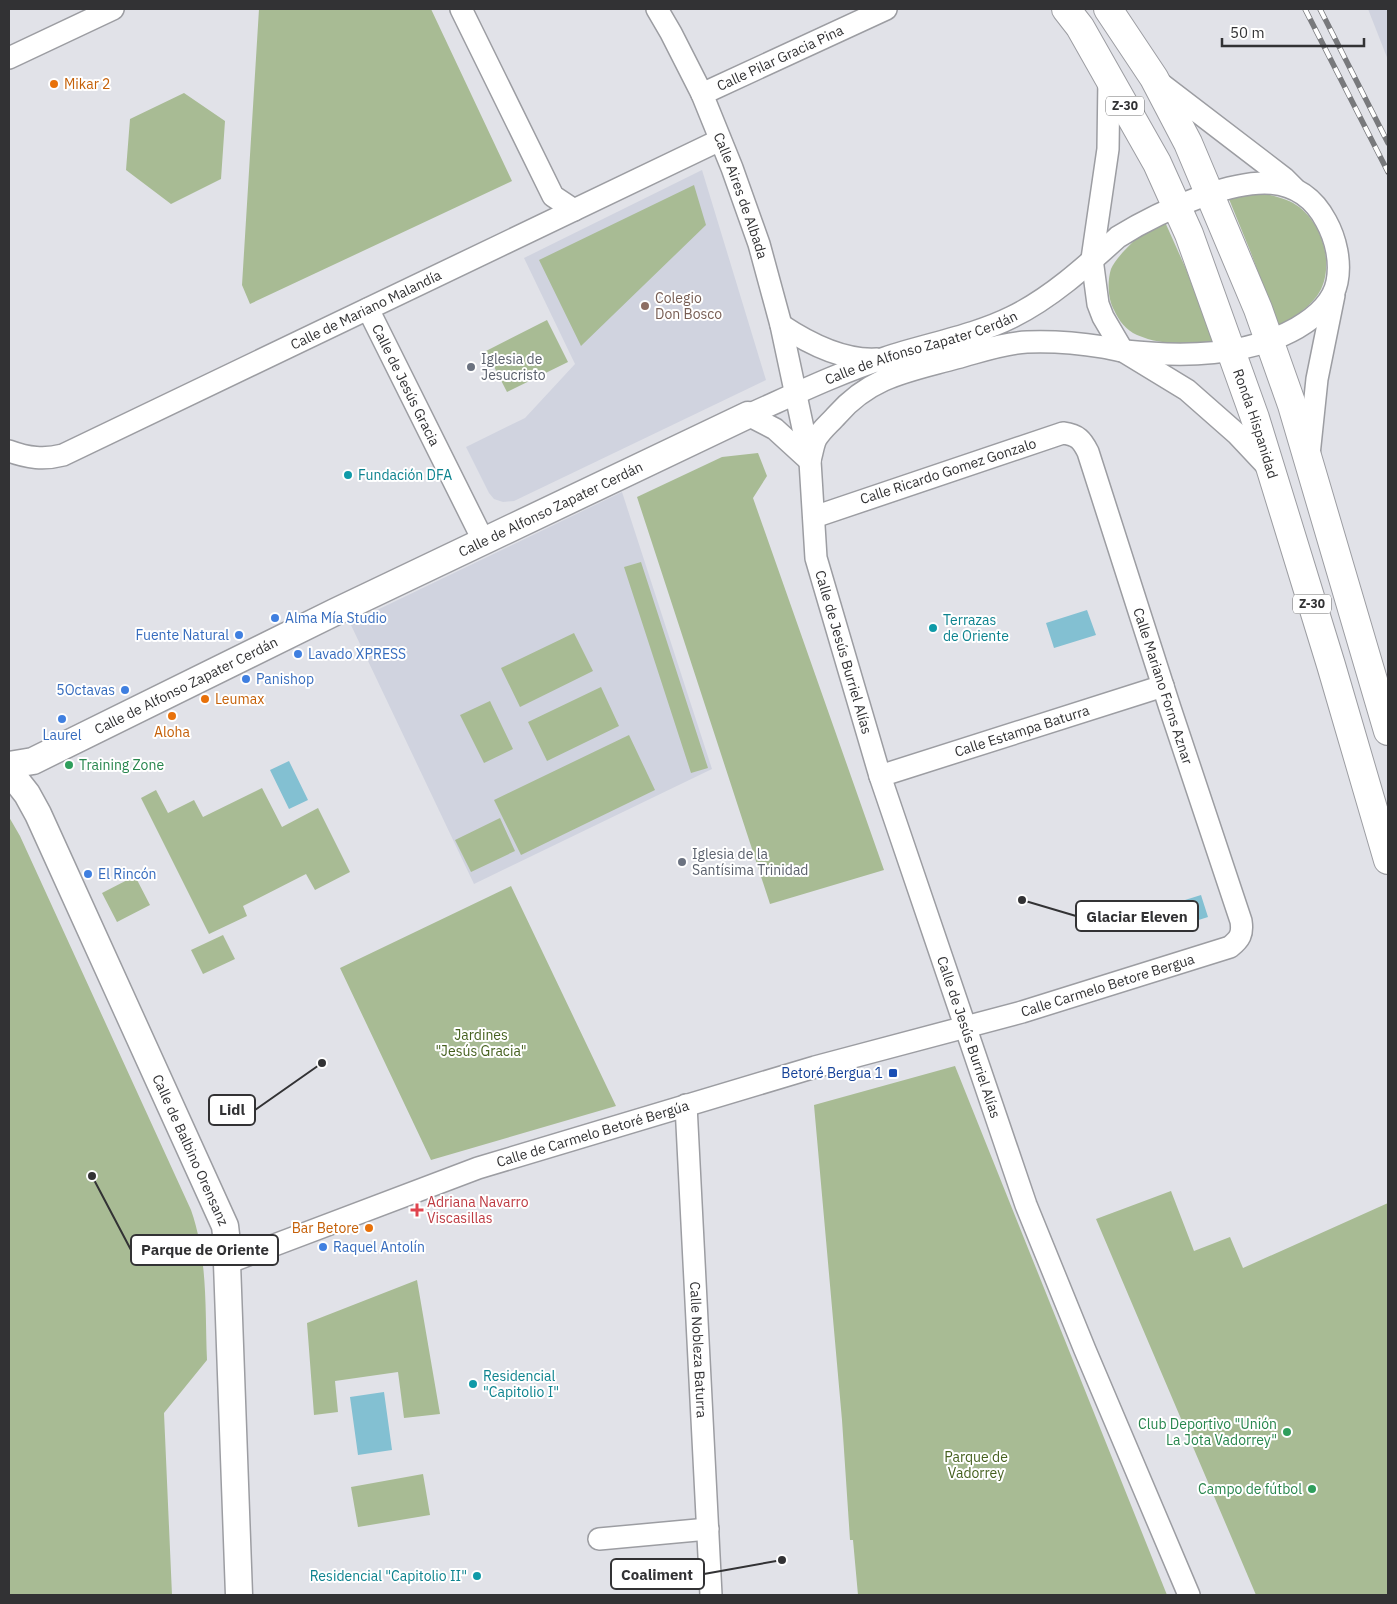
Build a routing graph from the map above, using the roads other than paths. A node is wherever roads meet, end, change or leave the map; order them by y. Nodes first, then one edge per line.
1 (113, 9) edge
2 (461, 9) edge
3 (657, 9) edge
4 (886, 9) edge
5 (1066, 9) edge
6 (1108, 9) edge
7 (9, 58) edge
8 (1109, 78) junction
9 (1154, 78) junction
10 (702, 94) junction
11 (720, 140) junction
12 (1297, 191) junction
13 (1210, 194) junction
14 (1176, 206) junction
15 (574, 210) junction
16 (1092, 259) junction
17 (1334, 293) junction
18 (368, 309) junction
19 (782, 325) junction
20 (1269, 341) junction
21 (1232, 350) junction
22 (1123, 351) junction
23 (884, 358) junction
24 (796, 393) junction
25 (748, 415) junction
26 (1082, 440) joint
27 (9, 451) edge
28 (810, 461) junction
29 (1309, 462) junction
30 (1272, 472) junction
31 (814, 516) junction
32 (484, 542) junction
33 (1163, 686) junction
34 (1388, 731) edge
35 (9, 765) edge
36 (9, 771) edge
37 (880, 776) junction
38 (1388, 860) edge
39 (1242, 932) joint
40 (965, 1027) junction
41 (686, 1105) junction
42 (227, 1263) junction
43 (708, 1529) junction
44 (598, 1539) dead end
45 (239, 1595) edge
46 (711, 1595) edge
47 (1189, 1595) edge

1 - 7 street
2 - 15 street
3 - 10 street, Calle Aires de Albada
4 - 10 street, Calle Pilar Gracia Pina
5 - 8 highway, Ronda Hispanidad / Z-30
6 - 9 highway, Z-30
8 - 14 highway, Ronda Hispanidad / Z-30
8 - 16 street
9 - 12 street
9 - 13 highway, Z-30
10 - 11 street, Calle Aires de Albada
11 - 15 street, Calle de Mariano Malandía
11 - 19 street, Calle Aires de Albada
12 - 13 street, Calle de Alfonso Zapater Cerdán
12 - 17 street
13 - 14 street, Calle de Alfonso Zapater Cerdán
13 - 20 highway, Z-30
14 - 16 street, Calle de Alfonso Zapater Cerdán
14 - 21 highway, Ronda Hispanidad / Z-30
15 - 18 street, Calle de Mariano Malandía
16 - 22 street
16 - 23 street, Calle de Alfonso Zapater Cerdán
17 - 20 street
17 - 29 street
18 - 27 street, Calle de Mariano Malandía
18 - 32 street, Calle de Jesús Gracia
19 - 23 street
19 - 24 street, Calle Aires de Albada
20 - 21 street
20 - 29 highway, Z-30
21 - 22 street
21 - 30 highway, Ronda Hispanidad / Z-30
22 - 28 street, Calle de Alfonso Zapater Cerdán
22 - 30 street
23 - 24 street, Calle de Alfonso Zapater Cerdán
24 - 25 street, Calle de Alfonso Zapater Cerdán
24 - 28 street, Calle Aires de Albada
25 - 28 street
25 - 32 street, Calle de Alfonso Zapater Cerdán
26 - 31 street, Calle Ricardo Gomez Gonzalo
26 - 33 street, Calle Mariano Forns Aznar
28 - 31 street, Calle de Jesús Burriel Alías
29 - 34 highway, Z-30
30 - 38 highway, Ronda Hispanidad / Z-30
31 - 37 street, Calle de Jesús Burriel Alías
32 - 35 street, Calle de Alfonso Zapater Cerdán
33 - 37 street, Calle Estampa Baturra
33 - 39 street, Calle Mariano Forns Aznar
36 - 42 street, Calle de Balbino Orensanz
37 - 40 street, Calle de Jesús Burriel Alías
39 - 40 street, Calle Carmelo Betore Bergua
40 - 41 street, Calle de Carmelo Betoré Bergúa
40 - 47 street, Calle de Jesús Burriel Alías
41 - 42 street, Calle de Carmelo Betoré Bergúa
41 - 43 street, Calle Nobleza Baturra
42 - 45 street, Calle de Balbino Orensanz
43 - 44 street
43 - 46 street, Calle Nobleza Baturra

